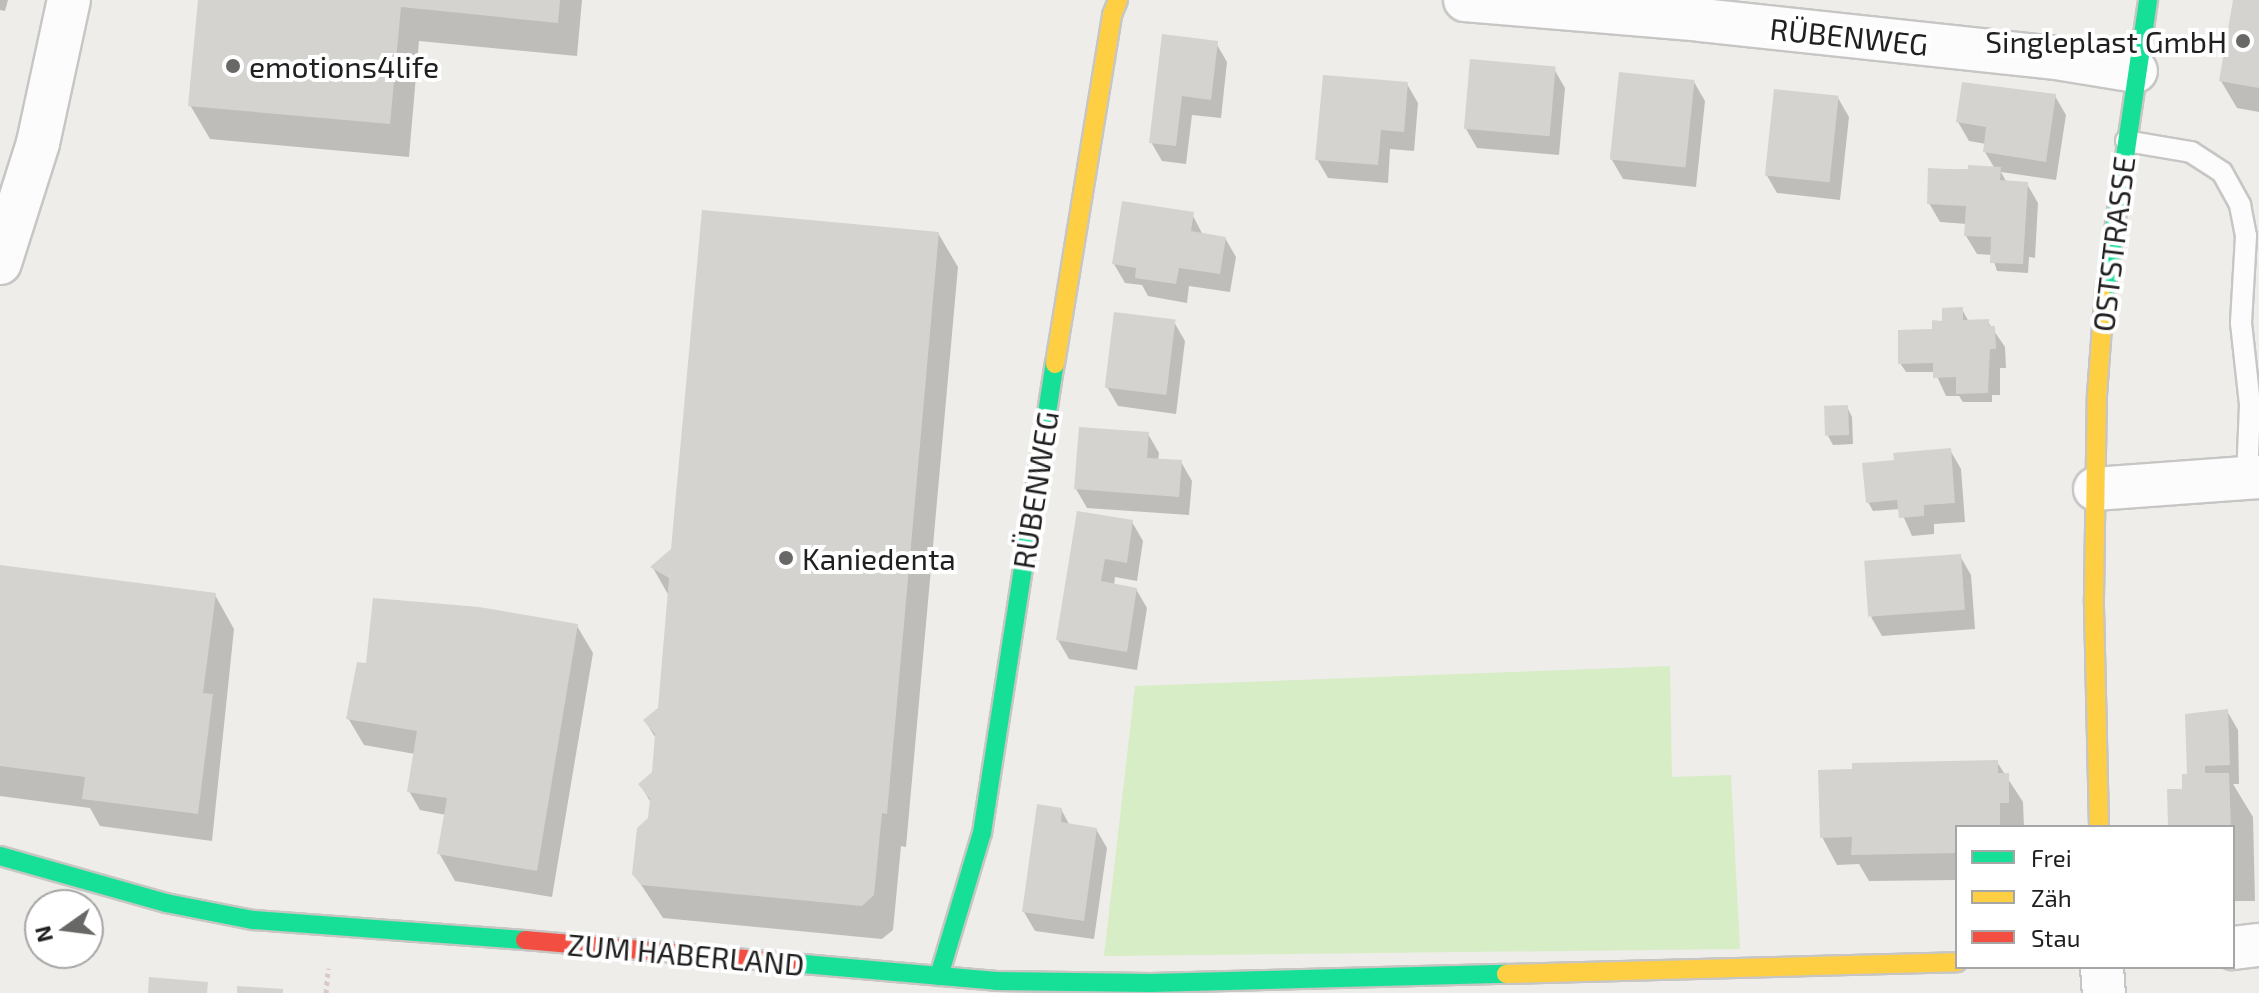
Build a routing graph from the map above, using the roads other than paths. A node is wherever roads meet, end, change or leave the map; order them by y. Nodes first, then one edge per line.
1 (69, 0) edge
2 (1118, 0) edge
3 (1465, 0) edge
4 (2148, 0) edge
5 (2136, 71) junction
6 (2126, 141) junction
7 (0, 263) edge
8 (2253, 478) edge
9 (2095, 489) junction
10 (2099, 825) edge
11 (0, 856) edge
12 (2259, 945) edge
13 (2235, 948) edge
14 (1955, 962) edge
15 (2102, 969) edge
16 (939, 976) junction
17 (2104, 993) edge

1 - 7 street
2 - 16 street, RÜBENWEG
3 - 5 street, RÜBENWEG
4 - 5 street, OSTSTRASSE
5 - 6 street, OSTSTRASSE
6 - 8 lane
6 - 9 street, OSTSTRASSE
8 - 9 street
9 - 10 street, OSTSTRASSE
11 - 16 street, ZUM HABERLAND
12 - 13 street
14 - 16 street, ZUM HABERLAND
15 - 17 street

